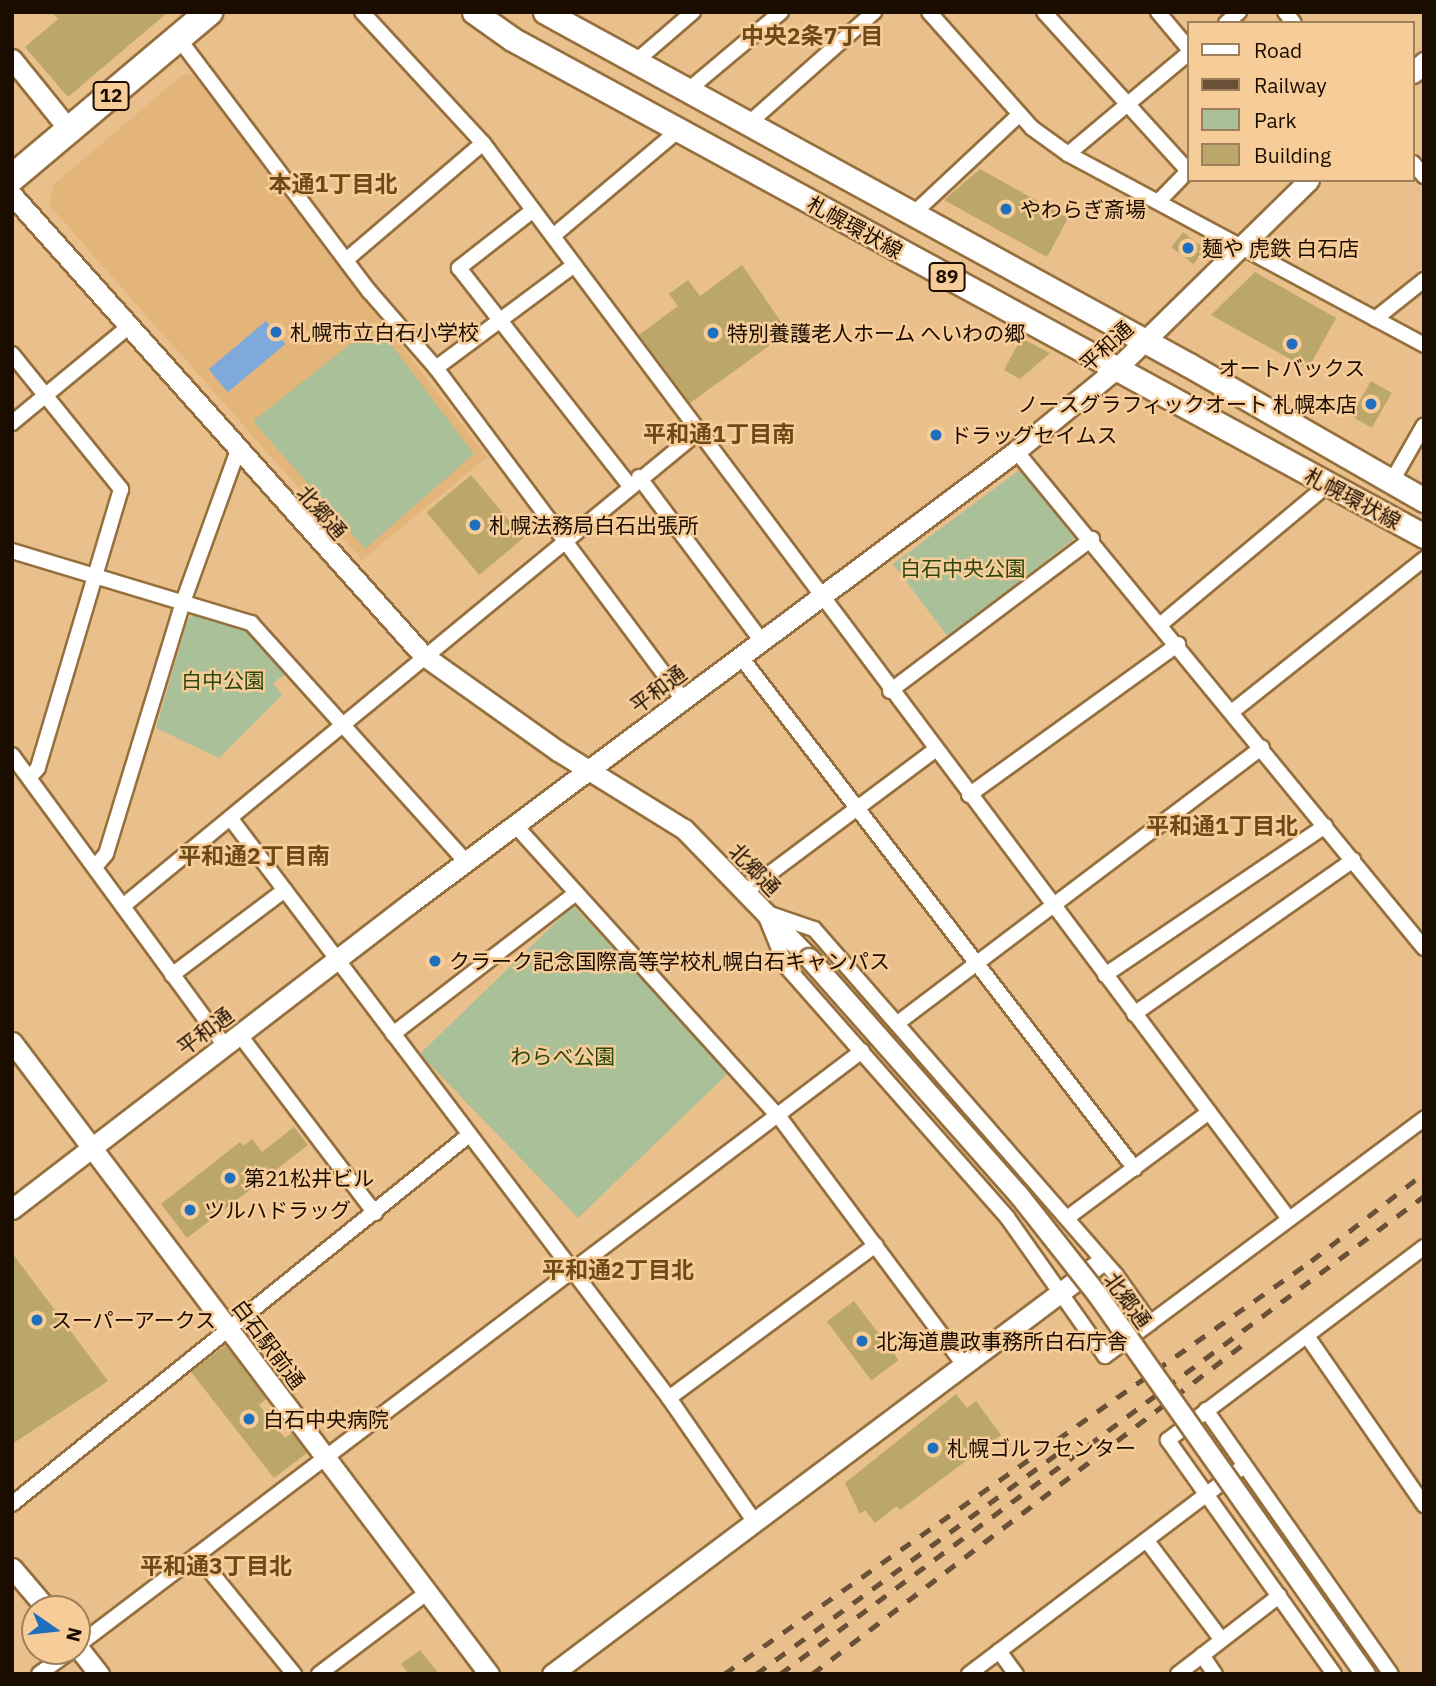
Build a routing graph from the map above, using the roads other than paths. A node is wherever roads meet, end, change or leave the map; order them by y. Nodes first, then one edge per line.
1 (362, 12) edge
2 (474, 12) edge
3 (545, 12) edge
4 (694, 12) edge
5 (781, 12) edge
6 (929, 12) edge
7 (1044, 12) edge
8 (1158, 12) edge
9 (872, 13) edge
10 (191, 22) edge
11 (1188, 50) edge
12 (1188, 52) edge
13 (12, 59) edge
14 (635, 62) junction
15 (687, 91) junction
16 (1126, 106) junction
17 (1020, 114) junction
18 (748, 124) junction
19 (679, 130) junction
20 (70, 131) junction
21 (483, 143) junction
22 (1068, 153) junction
23 (12, 178) edge
24 (1307, 182) edge
25 (12, 195) edge
26 (1158, 202) junction
27 (532, 211) junction
28 (914, 214) junction
29 (553, 236) junction
30 (1243, 248) junction
31 (346, 260) junction
32 (574, 265) junction
33 (1424, 280) edge
34 (1375, 319) junction
35 (502, 323) junction
36 (128, 328) junction
37 (1146, 341) junction
38 (1424, 345) edge
39 (12, 354) edge
40 (436, 368) junction
41 (1116, 369) junction
42 (46, 396) junction
43 (12, 423) edge
44 (1424, 425) edge
45 (697, 433) junction
46 (238, 450) junction
47 (1016, 451) junction
48 (634, 481) junction
49 (1392, 481) junction
50 (1327, 485) junction
51 (1424, 500) edge
52 (1424, 536) edge
53 (1092, 539) junction
54 (563, 541) junction
55 (12, 551) edge
56 (1424, 559) edge
57 (97, 576) junction
58 (818, 596) junction
59 (183, 602) junction
60 (1161, 624) junction
61 (761, 640) junction
62 (1178, 644) junction
63 (424, 655) junction
64 (740, 656) junction
65 (890, 691) junction
66 (683, 699) junction
67 (1233, 711) junction
68 (345, 724) junction
69 (1262, 747) junction
70 (934, 750) junction
71 (15, 763) edge
72 (591, 768) junction
73 (30, 777) junction
74 (969, 796) junction
75 (859, 806) junction
76 (231, 819) junction
77 (516, 825) junction
78 (1325, 826) junction
79 (1353, 860) junction
80 (467, 863) junction
81 (95, 867) junction
82 (285, 890) junction
83 (745, 892) junction
84 (576, 893) junction
85 (1052, 905) junction
86 (124, 906) junction
87 (764, 912) junction
88 (1424, 948) edge
89 (337, 960) junction
90 (978, 962) junction
91 (172, 975) junction
92 (1105, 975) junction
93 (1134, 1014) junction
94 (899, 1022) junction
95 (393, 1034) junction
96 (231, 1040) junction
97 (12, 1042) edge
98 (862, 1051) junction
99 (1209, 1112) junction
100 (780, 1118) junction
101 (1424, 1119) edge
102 (469, 1135) junction
103 (91, 1147) junction
104 (1135, 1169) junction
105 (12, 1209) edge
106 (374, 1213) junction
107 (1067, 1218) junction
108 (1289, 1219) junction
109 (876, 1245) junction
110 (1424, 1247) edge
111 (1101, 1262) junction
112 (571, 1275) junction
113 (1061, 1292) junction
114 (1150, 1323) junction
115 (229, 1329) junction
116 (1307, 1336) junction
117 (965, 1366) junction
118 (669, 1398) junction
119 (1206, 1410) junction
120 (327, 1458) junction
121 (1244, 1466) junction
122 (1206, 1497) junction
123 (12, 1504) edge
124 (1424, 1505) edge
125 (755, 1522) junction
126 (1147, 1541) junction
127 (197, 1555) junction
128 (12, 1568) edge
129 (428, 1592) junction
130 (35, 1595) edge
131 (1279, 1596) junction
132 (91, 1635) edge
133 (1222, 1640) junction
134 (999, 1651) junction
135 (1202, 1655) junction
136 (294, 1674) edge
137 (319, 1674) edge
138 (489, 1674) edge
139 (552, 1674) edge
140 (969, 1674) edge
141 (1016, 1674) edge
142 (1178, 1674) edge
143 (1215, 1674) edge
144 (1334, 1674) edge
145 (1365, 1674) edge
146 (1391, 1674) edge

1 - 21 street
2 - 19 main road, 札幌環状線 / 89
3 - 14 main road, 札幌環状線 / 89
4 - 14 street
5 - 15 street
6 - 17 street
7 - 16 street
8 - 11 street
9 - 18 street
10 - 20 highway, 12
10 - 31 street
12 - 16 street
13 - 20 street
14 - 15 main road, 札幌環状線 / 89
15 - 18 main road, 札幌環状線 / 89
16 - 22 street
16 - 26 street
17 - 22 street
17 - 28 street
18 - 28 main road, 札幌環状線 / 89
19 - 29 street
19 - 41 main road, 札幌環状線 / 89
20 - 23 highway, 12
21 - 27 street
21 - 31 street
22 - 26 street
24 - 30 street, 平和通
25 - 36 street, 北郷通
26 - 30 street
27 - 29 street
27 - 35 street
28 - 37 main road, 札幌環状線 / 89
29 - 32 street
30 - 34 street
30 - 37 street, 平和通
31 - 40 street
32 - 35 street
32 - 45 street
33 - 34 street
34 - 38 street
35 - 40 street
35 - 48 street
36 - 42 street
36 - 46 street, 北郷通
37 - 41 street, 平和通
37 - 49 main road, 札幌環状線 / 89
39 - 42 street
40 - 54 street
41 - 47 street, 平和通
41 - 50 main road, 札幌環状線 / 89
42 - 43 street
42 - 57 street
44 - 49 street
45 - 48 street
45 - 58 street
46 - 59 street
46 - 63 street, 北郷通
47 - 53 street
47 - 58 street, 平和通
48 - 54 street
48 - 61 street
49 - 51 main road, 札幌環状線 / 89
50 - 52 main road, 札幌環状線 / 89
50 - 60 street
53 - 60 street
53 - 65 street
54 - 63 street
54 - 66 street
55 - 57 street
56 - 67 street
57 - 59 street
57 - 73 street
58 - 61 street, 平和通
58 - 65 street
59 - 68 street
59 - 81 street
60 - 62 street
61 - 64 street, 平和通
62 - 67 street
62 - 74 street
63 - 68 street
63 - 72 street, 北郷通
64 - 66 street, 平和通
64 - 75 street
65 - 70 street
66 - 72 street, 平和通
67 - 69 street
68 - 76 street
68 - 80 street
69 - 78 street
69 - 85 street
70 - 74 street
70 - 75 street
71 - 73 street
72 - 77 street, 平和通
72 - 83 street, 北郷通
73 - 81 street
74 - 85 street
75 - 83 street
75 - 90 street
76 - 82 street
76 - 86 street
77 - 80 street, 平和通
77 - 84 street
78 - 79 street
78 - 92 street
79 - 88 street
79 - 93 street
80 - 89 street, 平和通
81 - 86 street
82 - 89 street
82 - 91 street
83 - 87 street, 北郷通
84 - 95 street
84 - 100 street
85 - 90 street
85 - 92 street
86 - 91 street
87 - 94 street
87 - 98 street
87 - 145 street, 北郷通, bridge
89 - 95 street
89 - 96 street, 平和通
90 - 94 street
90 - 104 street
91 - 96 street
92 - 93 street
93 - 99 street
94 - 107 street
95 - 102 street
96 - 103 street, 平和通
96 - 106 street
97 - 103 street, 白石駅前通
98 - 100 street
98 - 113 street
99 - 104 street
99 - 108 street
100 - 109 street
100 - 112 street
101 - 108 street
102 - 106 street
102 - 112 street
103 - 105 street, 平和通
103 - 115 street, 白石駅前通
104 - 107 street
106 - 115 street
107 - 111 street
108 - 114 street
109 - 117 street
109 - 118 street
110 - 116 street
111 - 113 street
111 - 114 street
112 - 118 street
112 - 120 street
113 - 114 street
113 - 117 street
115 - 120 street, 白石駅前通
115 - 123 street
116 - 119 street
116 - 124 street
117 - 125 street
118 - 125 street
119 - 121 street
119 - 122 street
120 - 127 street
120 - 129 street, 白石駅前通
121 - 122 street
121 - 146 street
122 - 126 street
122 - 131 street
125 - 139 street
126 - 133 street
126 - 134 street
127 - 132 street
127 - 136 street
128 - 130 street
129 - 137 street
129 - 138 street, 白石駅前通
131 - 133 street
131 - 144 street
133 - 135 street
134 - 140 street
134 - 141 street
135 - 142 street
135 - 143 street

